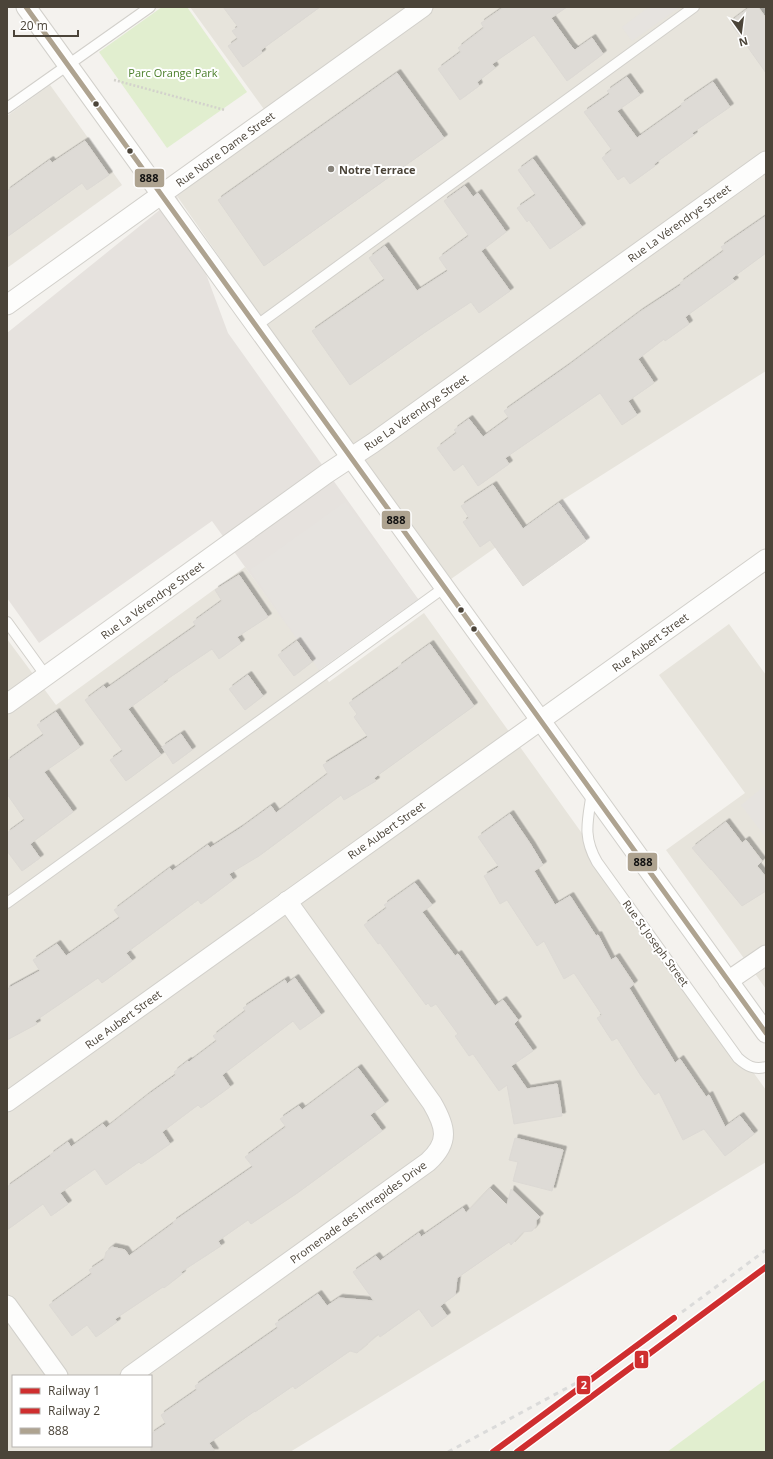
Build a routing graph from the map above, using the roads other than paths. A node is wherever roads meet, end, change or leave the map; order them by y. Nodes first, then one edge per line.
1 (26, 7) edge
2 (150, 7) edge
3 (423, 7) edge
4 (694, 7) edge
5 (68, 65) junction
6 (7, 108) edge
7 (766, 161) edge
8 (161, 194) junction
9 (7, 305) edge
10 (256, 326) junction
11 (351, 457) junction
12 (766, 559) edge
13 (445, 587) junction
14 (7, 622) edge
15 (46, 676) junction
16 (7, 704) edge
17 (541, 720) junction
18 (592, 792) junction
19 (287, 901) junction
20 (7, 903) edge
21 (766, 954) edge
22 (728, 982) junction
23 (766, 1033) edge
24 (766, 1068) edge
25 (7, 1102) edge
26 (7, 1305) edge
27 (57, 1375) edge
28 (131, 1375) edge

1 - 5 street
2 - 5 lane
3 - 8 street, Rue Notre Dame Street
4 - 10 lane
5 - 6 lane
5 - 8 street
7 - 11 street, Rue La Vérendrye Street
8 - 9 street, Rue Notre Dame Street
8 - 10 street
10 - 11 street
11 - 13 street
11 - 15 street, Rue La Vérendrye Street
12 - 17 street, Rue Aubert Street
13 - 17 street
13 - 20 lane
14 - 15 lane
15 - 16 street, Rue La Vérendrye Street
17 - 18 street
17 - 19 street, Rue Aubert Street
18 - 22 street
18 - 24 lane, Rue St Joseph Street
19 - 25 street, Rue Aubert Street
19 - 28 street, Promenade des Intrepides Drive
21 - 22 street
22 - 23 street
26 - 27 street

